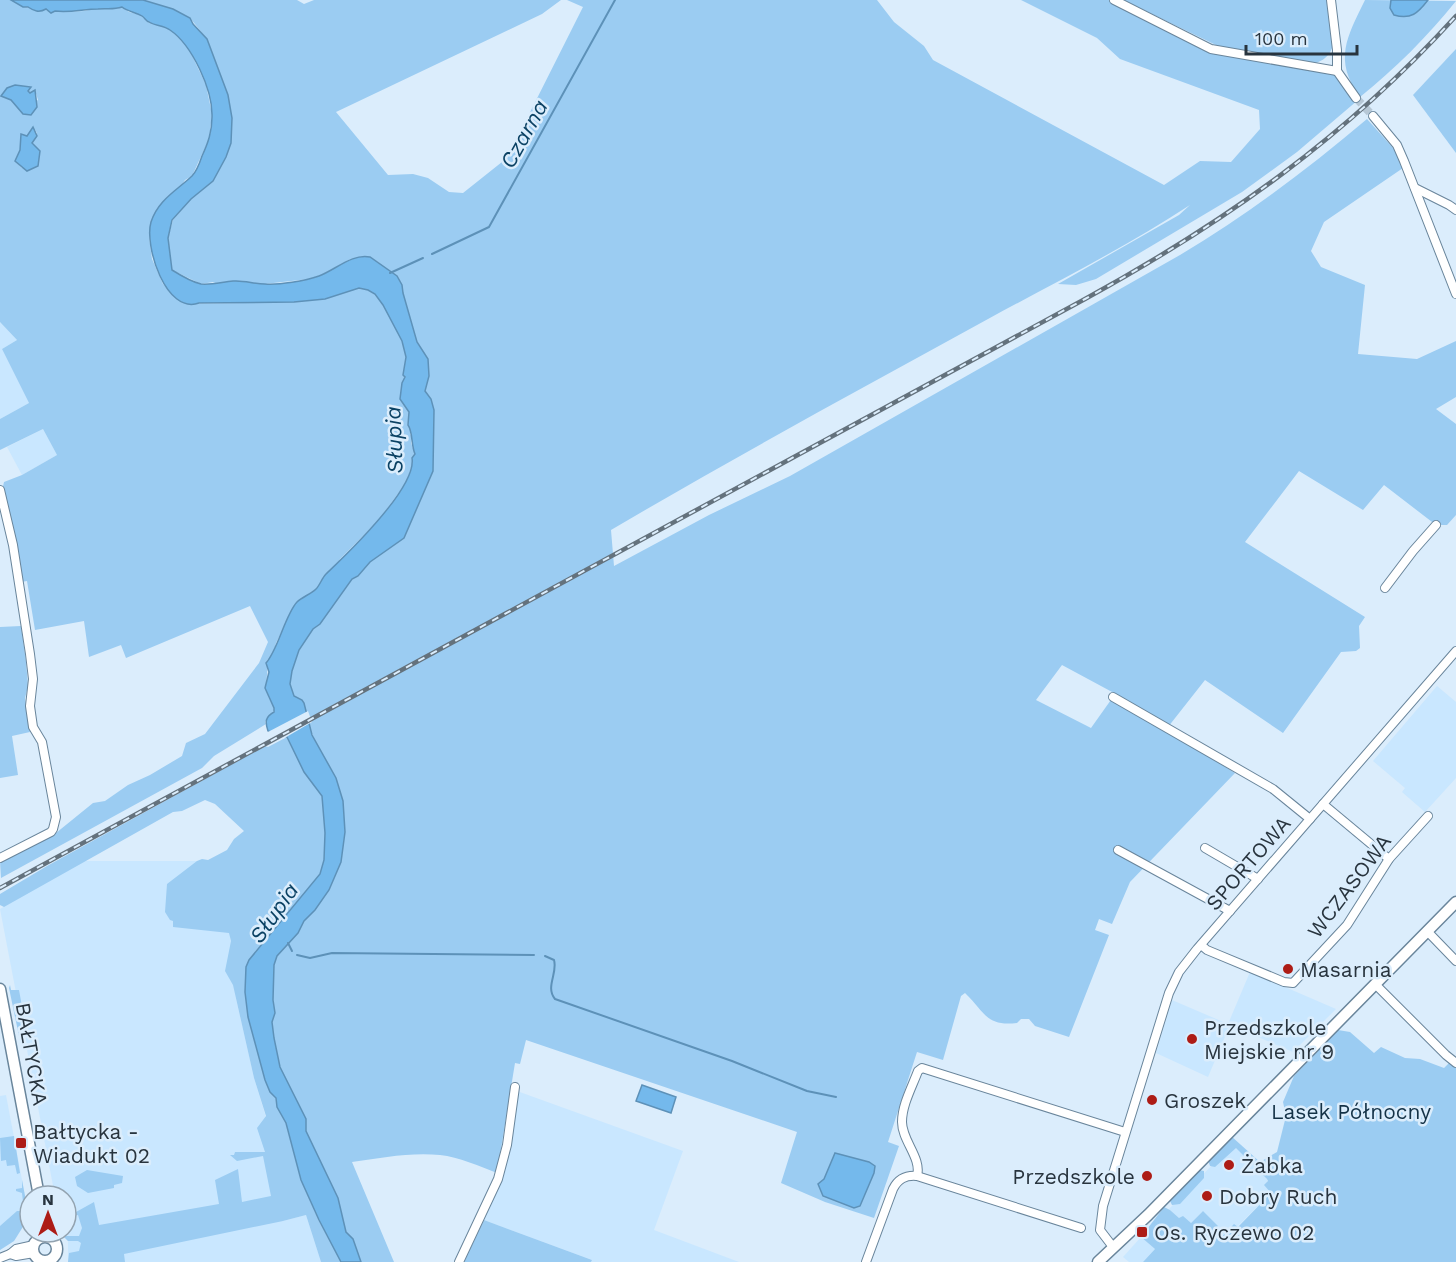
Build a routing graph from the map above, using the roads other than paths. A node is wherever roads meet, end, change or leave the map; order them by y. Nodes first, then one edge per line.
1 (1114, 0) edge
2 (1331, 0) edge
3 (1337, 71) junction
4 (1356, 98) tunnel mouth
5 (1373, 116) tunnel mouth
6 (1414, 188) junction
7 (1456, 210) edge
8 (1456, 294) edge
9 (0, 490) edge
10 (1436, 525) dead end
11 (1385, 588) dead end
12 (1456, 651) edge
13 (1113, 697) dead end
14 (1323, 804) junction
15 (1428, 816) dead end
16 (1310, 819) junction
17 (1204, 848) dead end
18 (1118, 850) dead end
19 (0, 858) edge
20 (1389, 859) junction
21 (1258, 879) junction
22 (1456, 902) edge
23 (1230, 911) junction
24 (1427, 931) junction
25 (1200, 945) junction
26 (1456, 961) edge
27 (1375, 984) junction
28 (0, 989) edge
29 (1456, 1063) edge
30 (515, 1087) dead end
31 (1125, 1132) junction
32 (917, 1176) junction
33 (37, 1184) edge
34 (1081, 1228) dead end
35 (29, 1244) edge
36 (40, 1244) edge
37 (54, 1244) edge
38 (1113, 1247) junction
39 (0, 1258) edge
40 (48, 1261) edge
41 (459, 1262) edge
42 (866, 1262) edge
43 (1098, 1262) edge

1 - 3 street
2 - 3 street
3 - 4 street
5 - 6 street
6 - 7 street
6 - 8 street
9 - 19 street
10 - 11 street
12 - 14 street, SPORTOWA
13 - 16 street
14 - 16 street, SPORTOWA
14 - 20 street
15 - 20 street, WCZASOWA
16 - 21 street, SPORTOWA
17 - 21 street
18 - 23 street
20 - 25 street, WCZASOWA
21 - 23 street, SPORTOWA
22 - 24 main road
23 - 25 street, SPORTOWA
24 - 26 street
24 - 27 main road
25 - 31 street, SPORTOWA
27 - 29 street
27 - 38 main road
28 - 33 main road, BAŁTYCKA
30 - 41 street
31 - 32 street
31 - 38 street, SPORTOWA
32 - 34 street
32 - 42 street
35 - 39 street
36 - 40 main road
37 - 40 main road
38 - 43 main road

